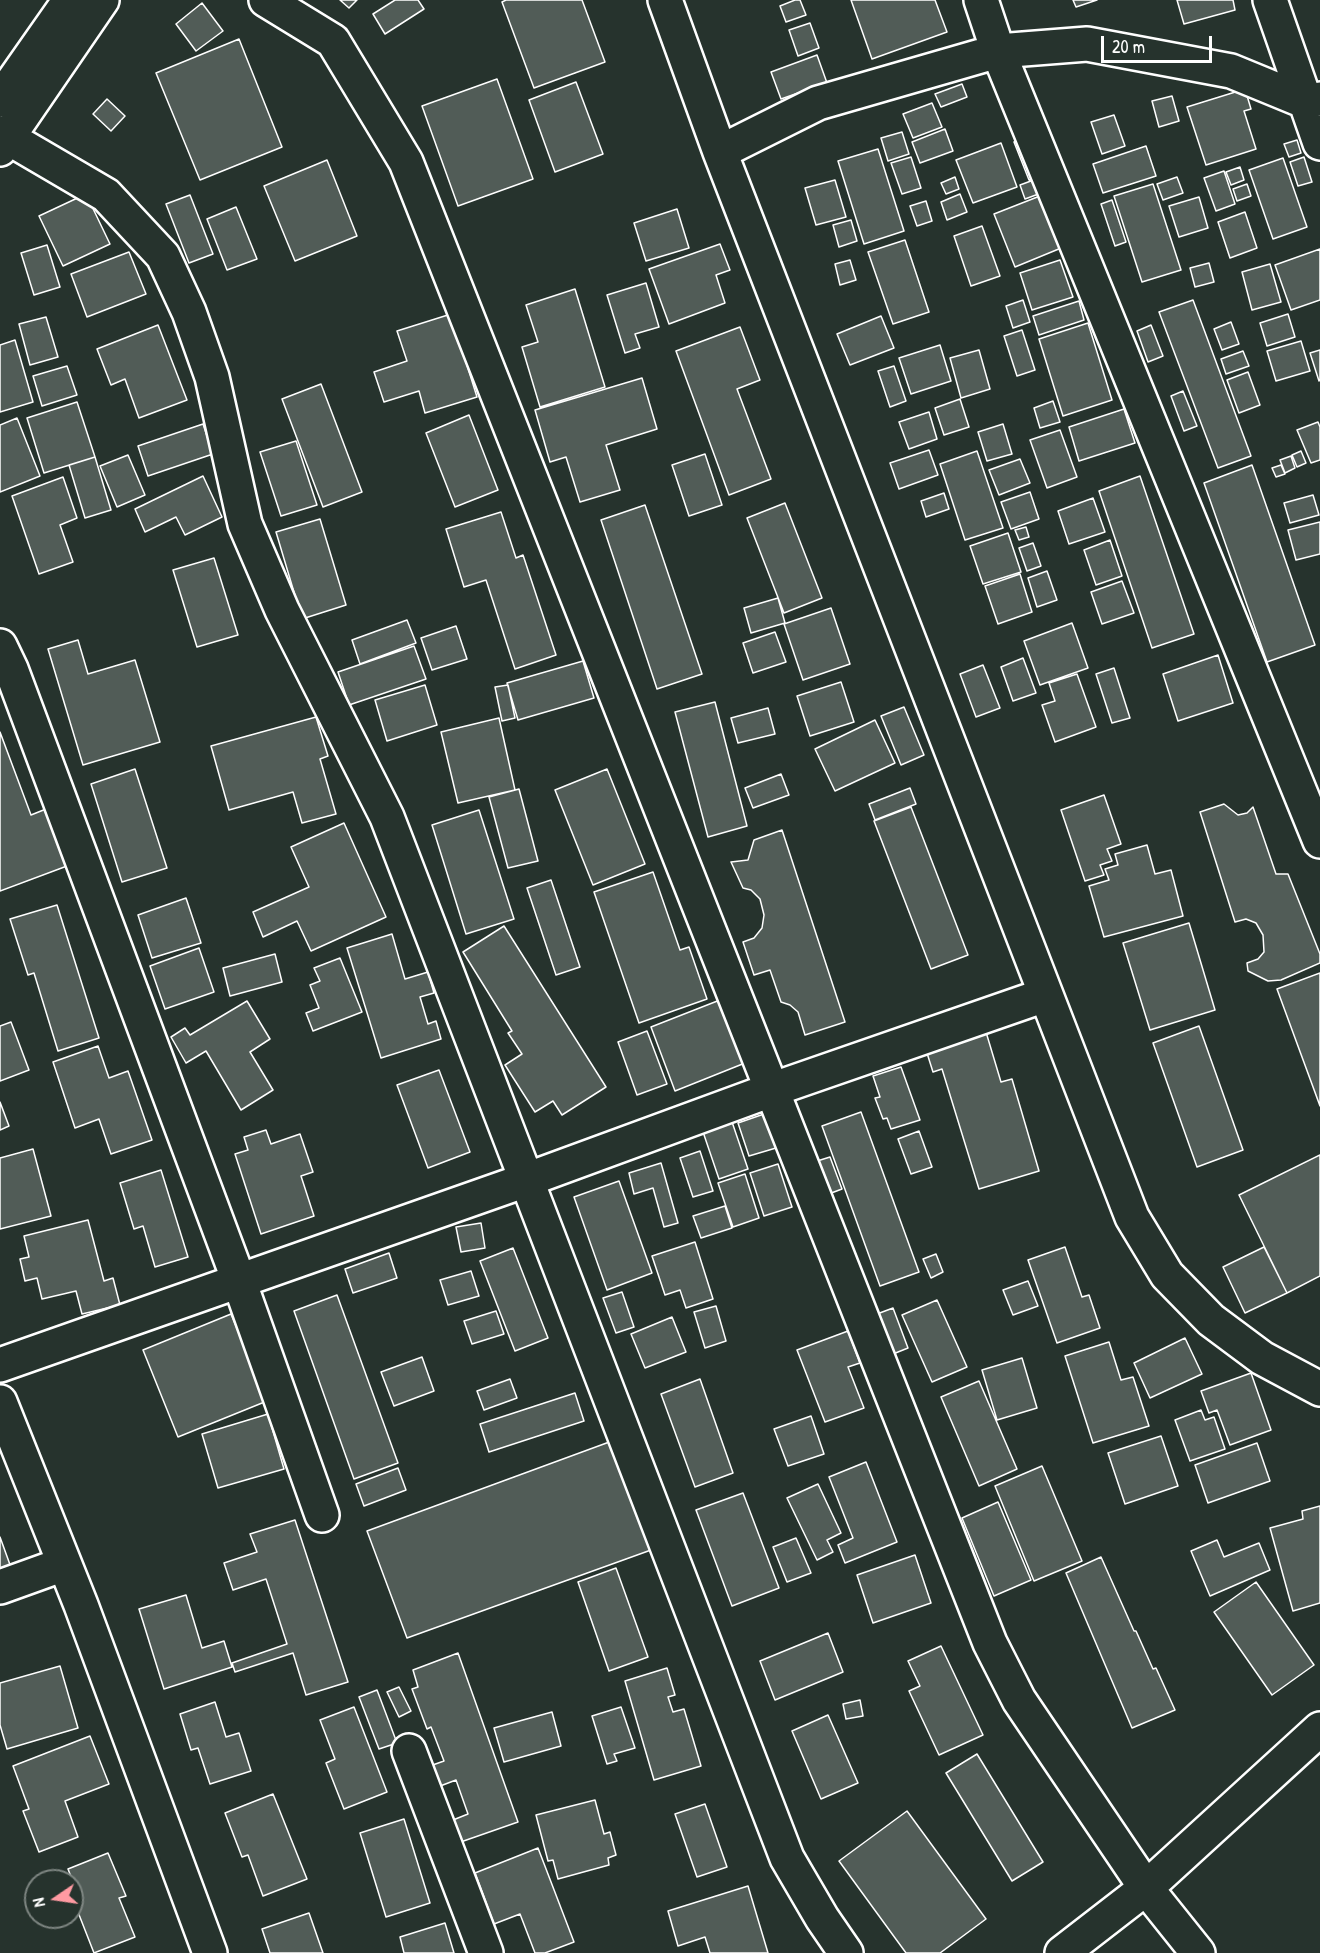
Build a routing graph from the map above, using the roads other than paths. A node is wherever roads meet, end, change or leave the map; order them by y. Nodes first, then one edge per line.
1 (70, 0) edge
2 (102, 0) edge
3 (266, 0) edge
4 (665, 0) edge
5 (981, 0) edge
6 (1270, 0) edge
7 (998, 51) junction
8 (0, 100) edge
9 (1312, 100) edge
10 (2, 140) edge
11 (1320, 143) edge
12 (720, 152) junction
13 (0, 646) edge
14 (1320, 840) edge
15 (1045, 995) junction
16 (771, 1090) junction
17 (526, 1180) junction
18 (239, 1281) junction
19 (0, 1365) edge
20 (1320, 1389) edge
21 (0, 1402) edge
22 (322, 1515) dead end
23 (64, 1564) junction
24 (0, 1587) edge
25 (1316, 1746) edge
26 (409, 1751) dead end
27 (1146, 1888) junction
28 (210, 1953) edge
29 (486, 1953) edge
30 (846, 1953) edge
31 (1062, 1953) edge
32 (1198, 1953) edge

1 - 8 street
2 - 10 street
3 - 16 street
4 - 12 street
5 - 7 street
6 - 9 street
7 - 9 street
7 - 12 street
7 - 14 street
9 - 11 street
10 - 17 street
12 - 15 street
13 - 18 street
15 - 16 street
15 - 20 street
16 - 17 street
16 - 27 street
17 - 18 street
17 - 30 street
18 - 19 street
18 - 22 street
21 - 23 street
23 - 24 street
23 - 28 street
25 - 27 street
26 - 29 street
27 - 31 street
27 - 32 street

